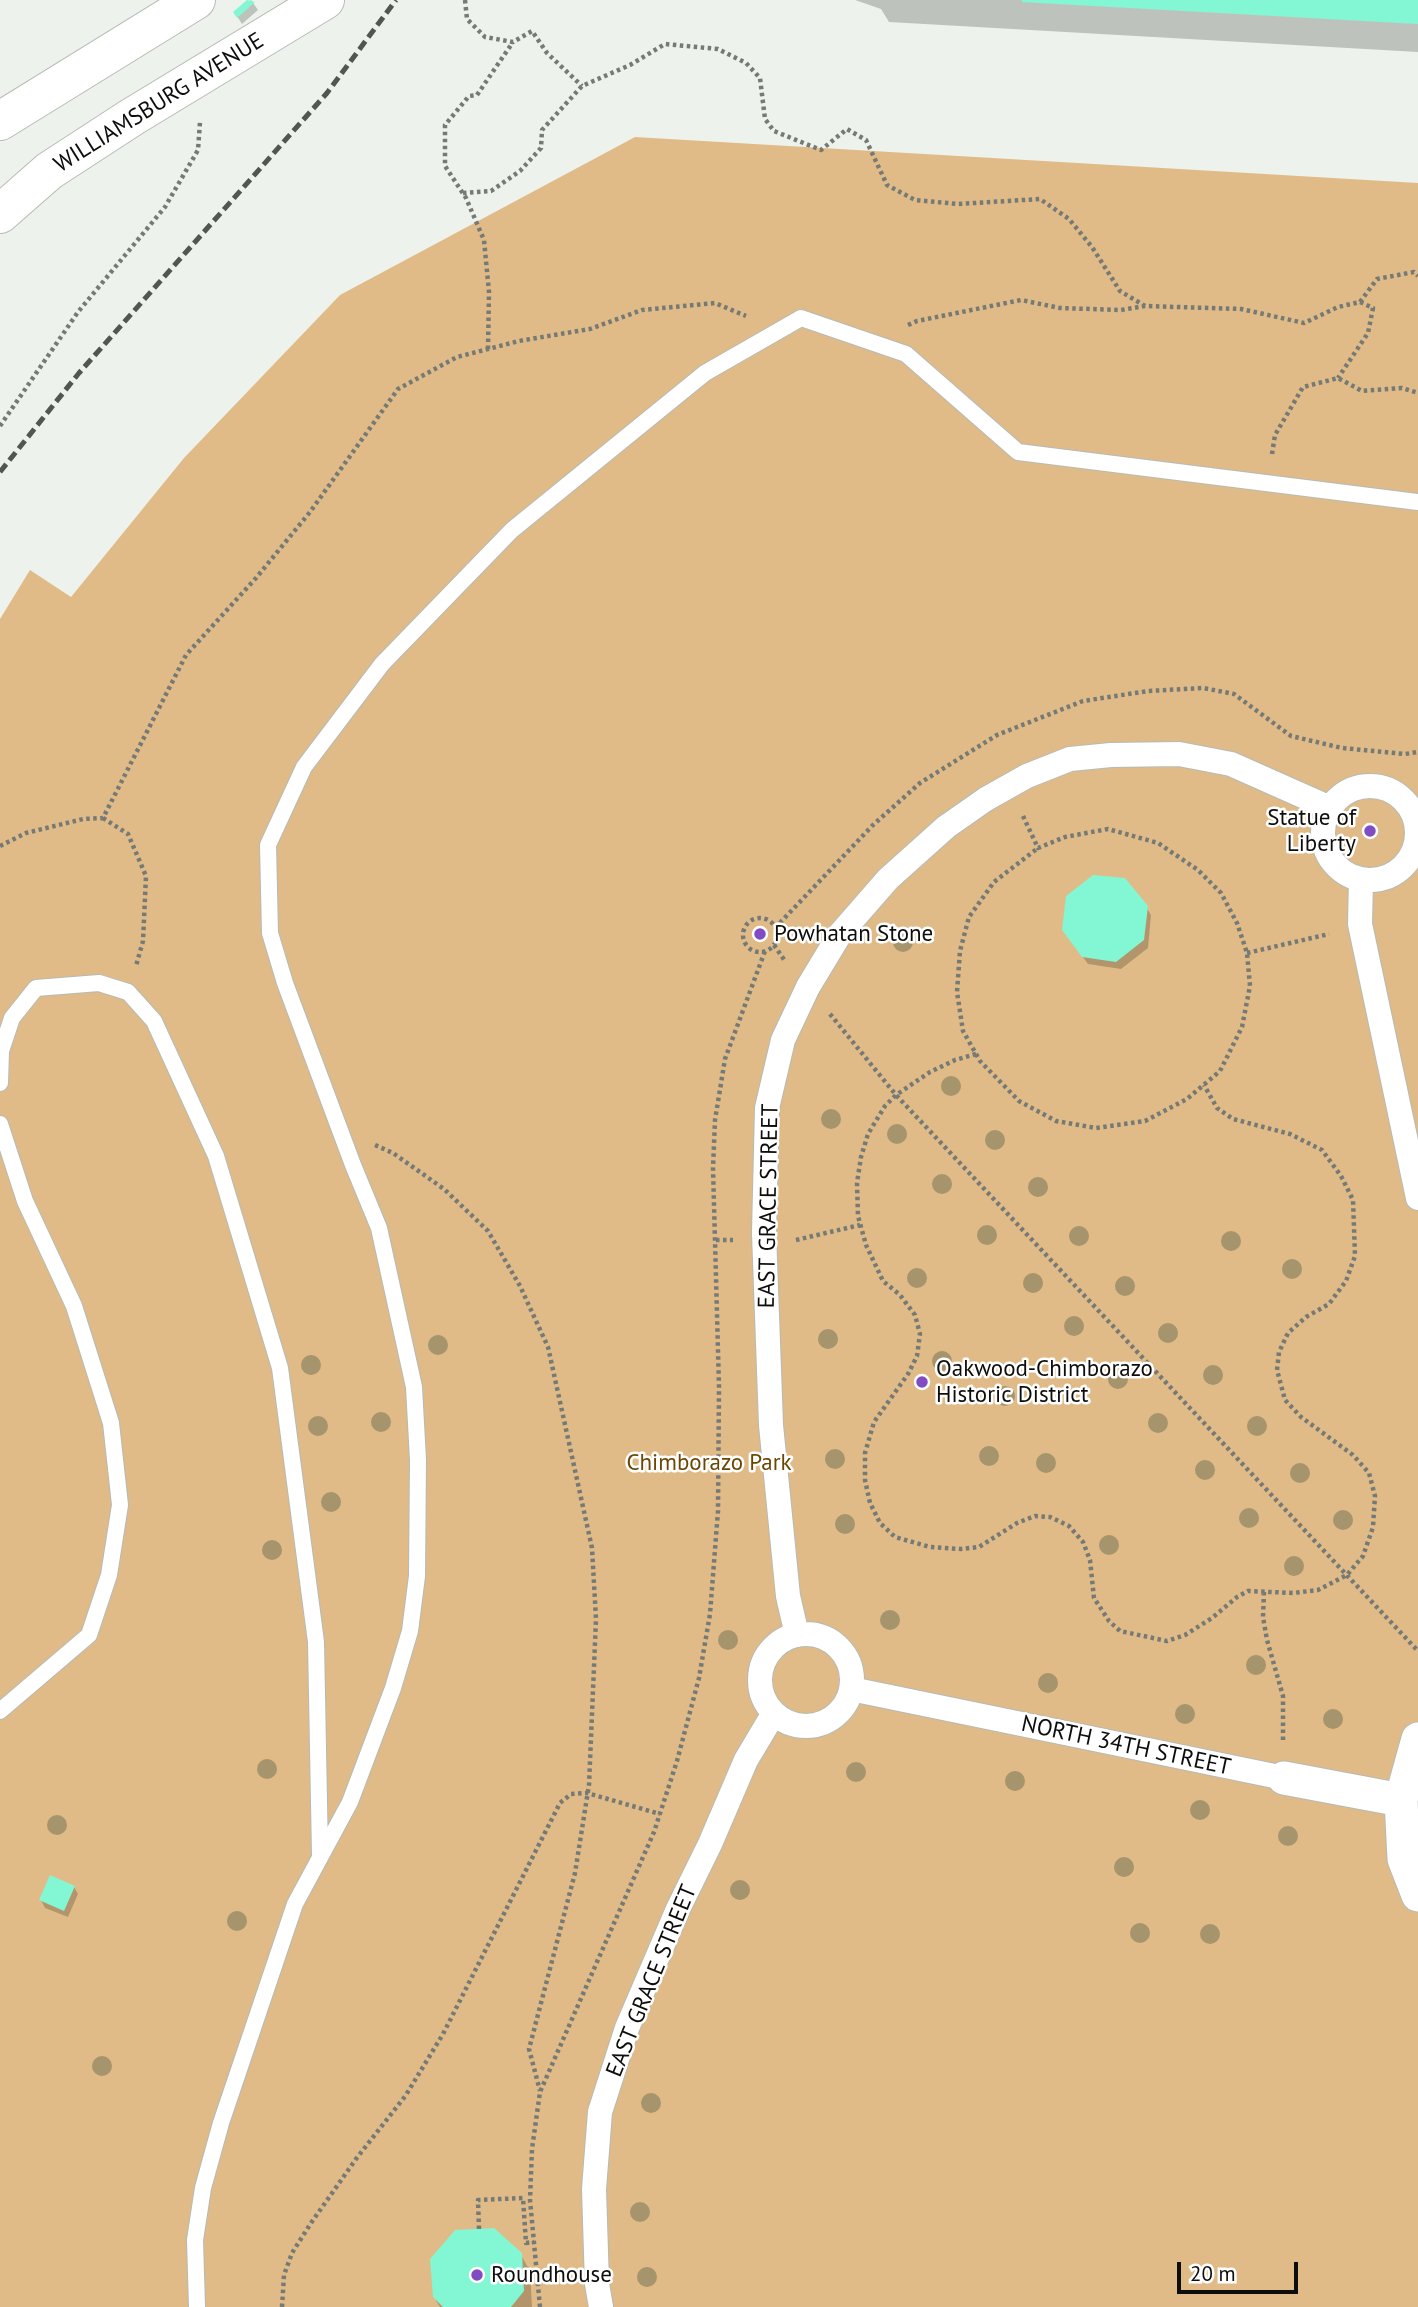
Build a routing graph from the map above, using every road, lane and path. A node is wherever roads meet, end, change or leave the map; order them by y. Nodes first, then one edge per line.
1 (197, 0) edge
2 (325, 0) edge
3 (465, 0) edge
4 (513, 42) junction
5 (582, 86) junction
6 (201, 114) dead end
7 (0, 121) edge
8 (463, 193) junction
9 (2, 207) edge
10 (1418, 276) edge
11 (1360, 302) junction
12 (1144, 306) junction
13 (781, 330) junction
14 (868, 341) junction
15 (488, 349) junction
16 (1338, 378) junction
17 (1418, 393) edge
18 (0, 426) edge
19 (1267, 483) junction
20 (1418, 502) edge
21 (1019, 807) dead end
22 (1330, 808) junction
23 (1415, 809) edge
24 (103, 818) junction
25 (0, 846) edge
26 (1038, 848) junction
27 (1361, 879) junction
28 (1319, 937) dead end
29 (774, 945) junction
30 (765, 951) junction
31 (1247, 953) junction
32 (788, 965) dead end
33 (128, 992) junction
34 (828, 1012) dead end
35 (976, 1054) junction
36 (0, 1083) edge
37 (1204, 1085) junction
38 (896, 1096) junction
39 (0, 1124) edge
40 (340, 1129) junction
41 (1418, 1198) edge
42 (860, 1225) junction
43 (795, 1240) dead end
44 (1346, 1575) junction
45 (1264, 1592) junction
46 (797, 1635) junction
47 (1418, 1651) edge
48 (851, 1689) junction
49 (0, 1711) edge
50 (774, 1713) junction
51 (1418, 1739) edge
52 (1283, 1745) dead end
53 (1284, 1778) joint
54 (587, 1793) junction
55 (1401, 1800) junction
56 (660, 1814) junction
57 (320, 1858) junction
58 (1418, 1895) edge
59 (540, 2092) junction
60 (479, 2229) dead end
61 (534, 2242) junction
62 (197, 2307) edge
63 (282, 2307) edge
64 (540, 2307) edge
65 (601, 2307) edge

1 - 7 main road
2 - 9 main road, WILLIAMSBURG AVENUE
3 - 4 path
4 - 5 path
4 - 8 path
5 - 8 path
5 - 12 path
6 - 18 path
8 - 15 path
10 - 11 path
11 - 12 path
11 - 16 path
12 - 14 path
13 - 14 lane
13 - 15 path
13 - 40 lane
14 - 19 lane
15 - 24 path
16 - 17 path
16 - 19 path
19 - 20 lane
21 - 26 path
22 - 23 street
22 - 27 street
22 - 46 street, EAST GRACE STREET
23 - 27 street
24 - 25 path
24 - 33 path
26 - 31 path
26 - 35 path
27 - 41 street
28 - 31 path
29 - 30 path
29 - 30 path
29 - 32 path
30 - 56 path
31 - 37 path
33 - 36 lane
33 - 57 lane
34 - 38 path
35 - 37 path
35 - 38 path
37 - 44 path
38 - 42 path
38 - 44 path
39 - 49 lane
40 - 54 path
40 - 57 lane
42 - 43 path
42 - 45 path
44 - 45 path
44 - 47 path
45 - 52 path
46 - 48 street
46 - 50 street
48 - 50 street
48 - 53 street, NORTH 34TH STREET
50 - 65 street, EAST GRACE STREET
51 - 55 street
53 - 55 street, NORTH 34TH STREET
54 - 56 path
54 - 59 path
54 - 63 path
55 - 58 street
56 - 59 path
57 - 62 lane
59 - 61 path
60 - 61 path
61 - 64 path

